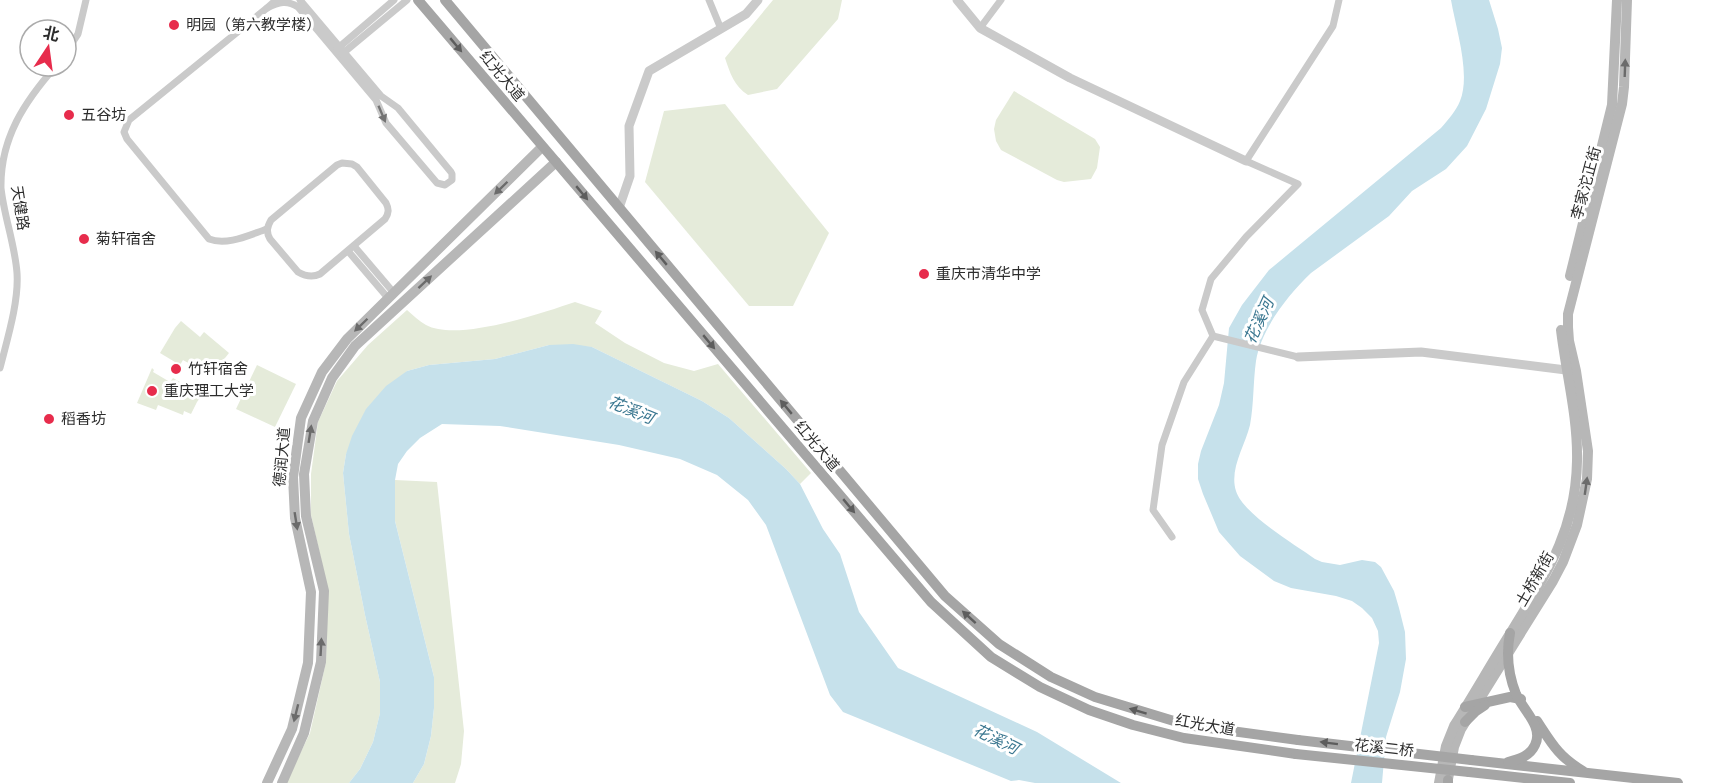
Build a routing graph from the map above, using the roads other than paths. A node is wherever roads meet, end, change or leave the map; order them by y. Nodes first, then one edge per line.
1 (86, 0) edge
2 (276, 0) edge
3 (300, 0) edge
4 (394, 0) edge
5 (406, 0) edge
6 (418, 0) edge
7 (445, 0) edge
8 (709, 0) edge
9 (758, 0) edge
10 (957, 0) edge
11 (1001, 0) edge
12 (1339, 0) edge
13 (1617, 0) edge
14 (1627, 0) edge
15 (267, 9) junction
16 (980, 28) junction
17 (720, 29) junction
18 (78, 34) edge
19 (340, 52) junction
20 (45, 78) edge
21 (542, 147) junction
22 (1246, 161) junction
23 (556, 162) junction
24 (619, 208) junction
25 (267, 229) junction
26 (351, 249) junction
27 (391, 296) junction
28 (1213, 336) junction
29 (1298, 357) joint
30 (0, 368) edge
31 (1571, 371) junction
32 (1172, 537) dead end
33 (1512, 638) junction
34 (1508, 654) junction
35 (1518, 698) junction
36 (1471, 706) junction
37 (1527, 709) junction
38 (1465, 722) junction
39 (1298, 740) joint
40 (1296, 754) joint
41 (1504, 763) junction
42 (1586, 772) junction
43 (1445, 782) edge
44 (267, 783) edge
45 (282, 783) edge
46 (1570, 783) edge
47 (1678, 783) edge

1 - 18 street
2 - 15 street
3 - 19 street
4 - 19 street
5 - 19 street
6 -> 21 main road, 红光大道
7 - 24 main road, 红光大道
8 - 17 street
9 - 17 street
10 - 16 street
11 - 16 street
12 - 22 street
13 - 31 main road, 李家沱正街
31 -> 14 main road, 李家沱正街
15 - 19 street
15 - 25 street
16 - 22 street
17 - 24 street
19 -> 19 street
20 - 30 street, 天健路
21 - 23 main road, 红光大道
21 -> 27 main road, 德润大道
22 - 28 street
23 -> 40 main road, 红光大道
45 -> 23 main road, 德润大道
39 -> 24 main road, 红光大道
25 - 26 street
25 - 26 street
26 - 27 street
27 -> 44 main road, 德润大道
28 - 29 street
28 - 32 street
29 - 31 street
31 - 33 main road, 土桥新街
33 - 34 main road
33 - 36 main road, 土桥新街
33 - 37 main road
34 - 35 main road
34 - 36 main road, 土桥新街
35 - 36 main road
35 - 37 main road
36 - 38 main road, 土桥新街
36 - 43 main road, 土桥新街
37 - 38 main road
37 - 41 main road
37 - 42 main road
38 - 43 main road, 土桥新街
41 -> 39 main road, 花溪二桥, bridge
40 - 46 main road, 花溪二桥, bridge
41 - 42 main road
42 - 47 main road

